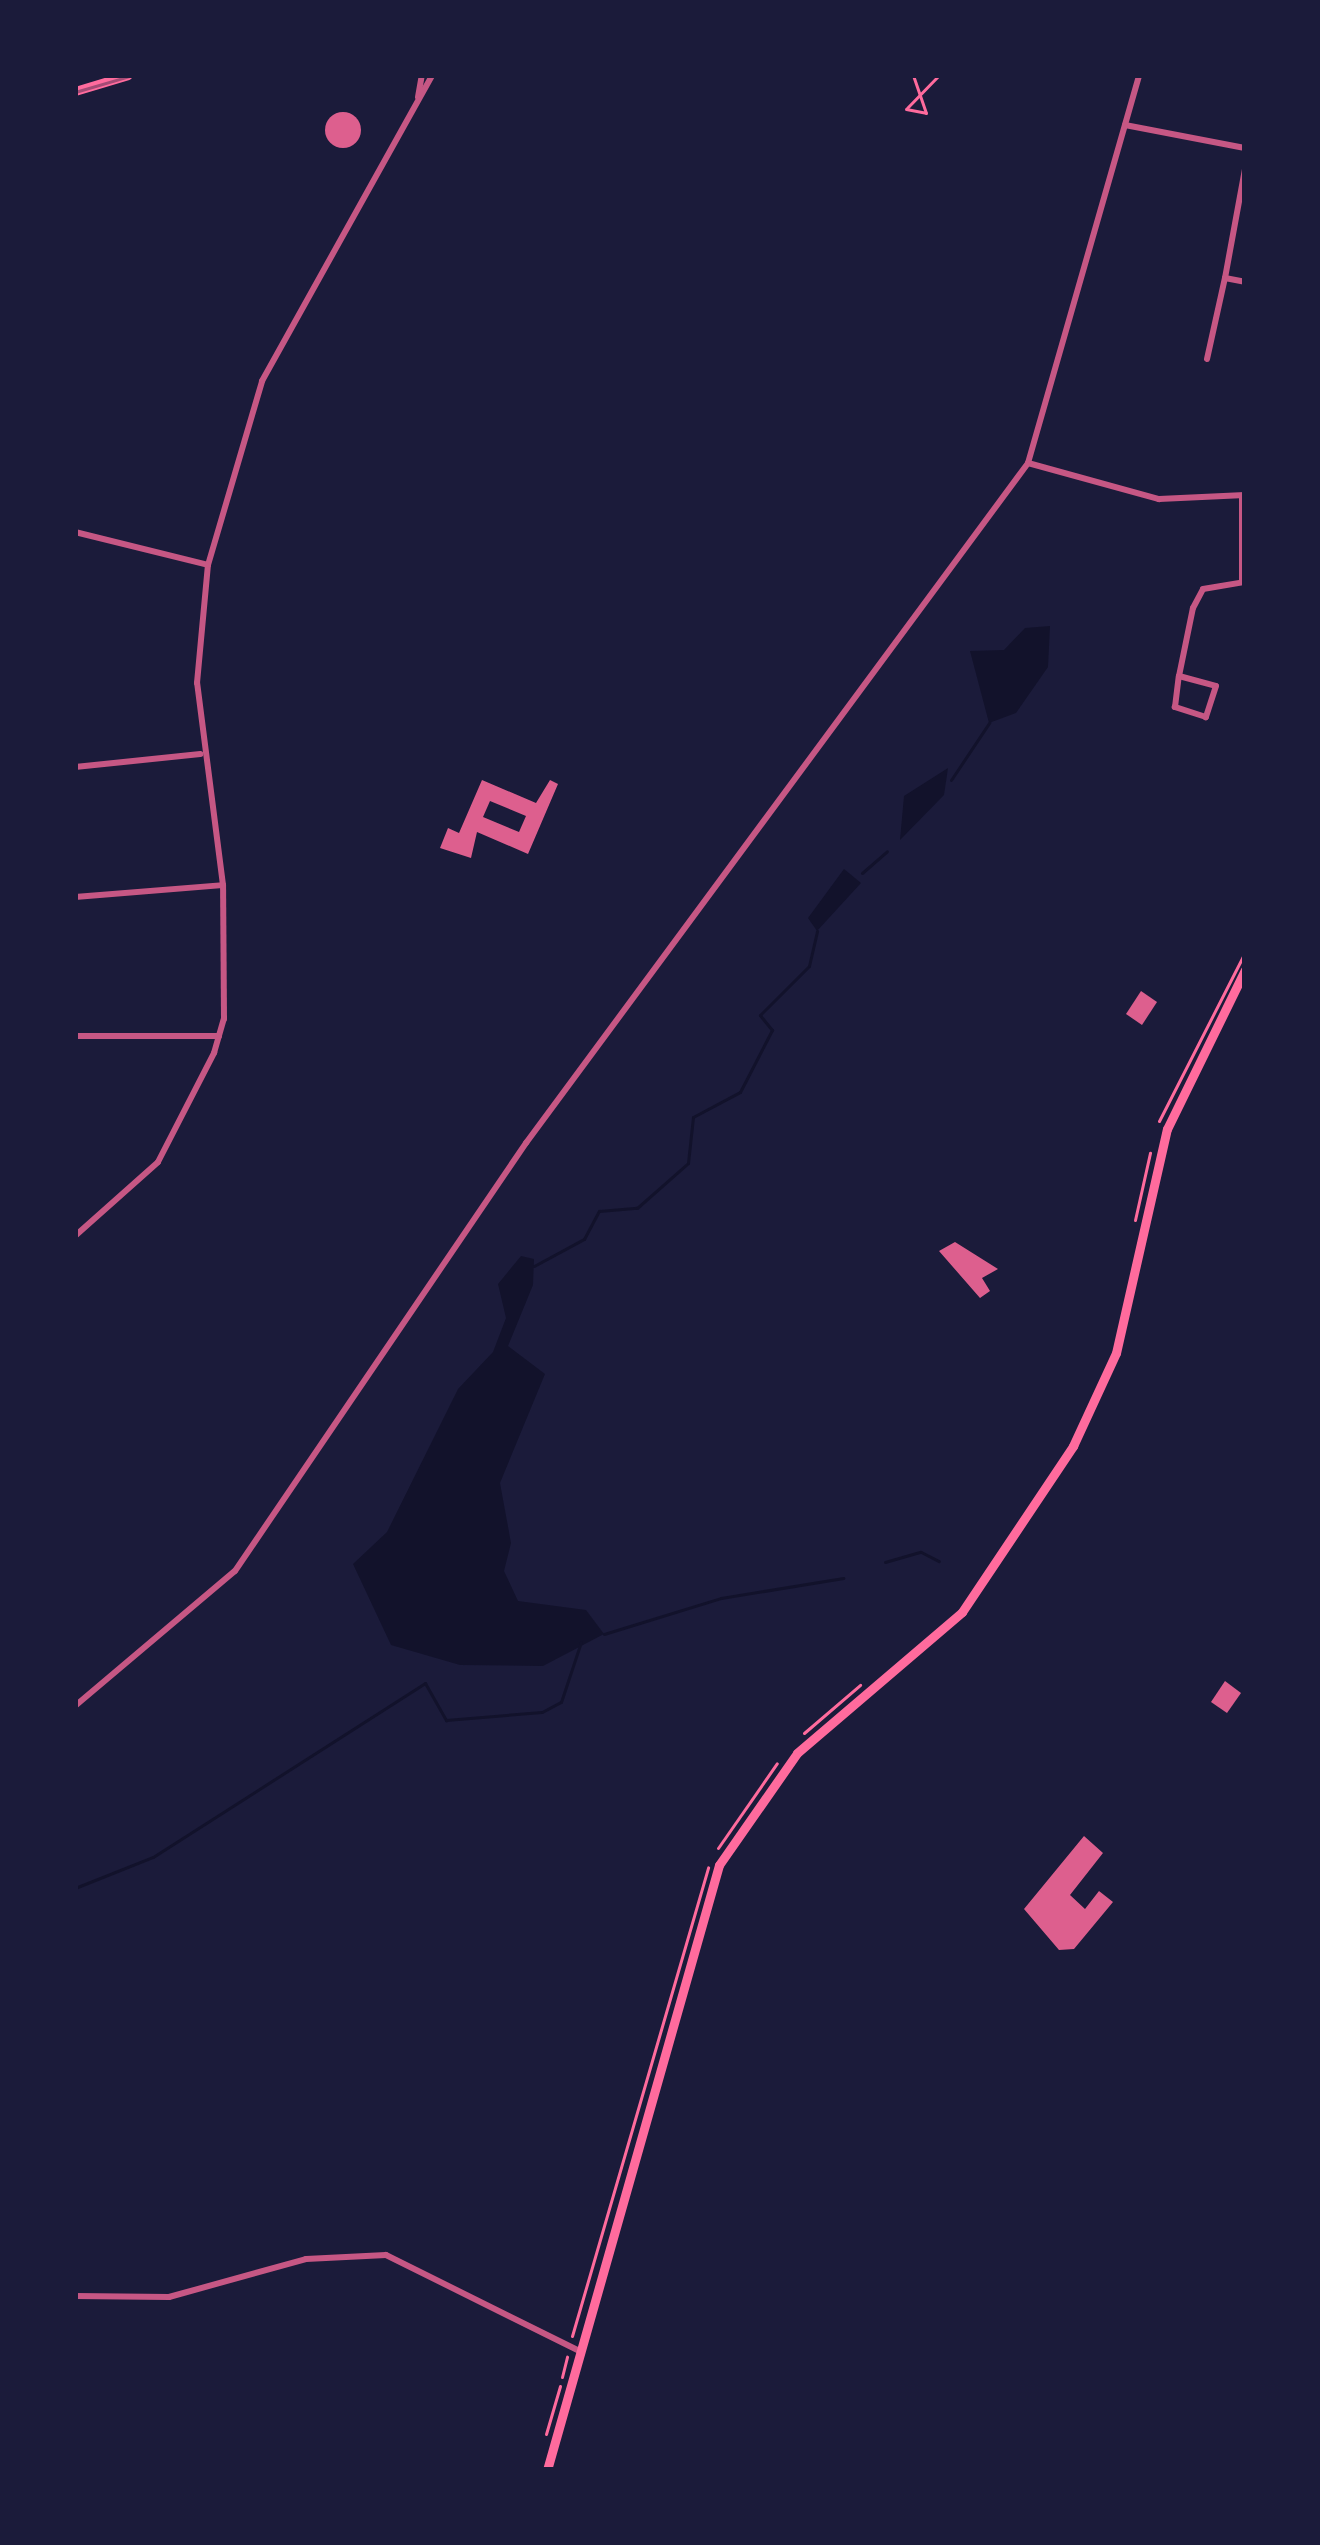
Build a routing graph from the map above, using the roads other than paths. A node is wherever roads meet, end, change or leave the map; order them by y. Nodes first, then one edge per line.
1 (128, 75) edge
2 (422, 75) edge
3 (432, 75) edge
4 (1139, 75) edge
5 (75, 91) edge
6 (415, 106) junction
7 (1125, 124) junction
8 (1245, 148) edge
9 (1245, 170) edge
10 (1225, 278) junction
11 (1245, 282) edge
12 (1207, 359) dead end
13 (1028, 463) junction
14 (1243, 496) edge
15 (75, 532) edge
16 (208, 566) junction
17 (1244, 582) edge
18 (1179, 676) junction
19 (200, 754) junction
20 (75, 766) edge
21 (223, 885) junction
22 (75, 897) edge
23 (1245, 970) edge
24 (75, 1036) edge
25 (219, 1036) junction
26 (75, 1236) edge
27 (75, 1706) edge
28 (75, 2296) edge
29 (579, 2351) junction
30 (547, 2470) edge

1 - 5 main road
2 - 6 street
3 - 6 street
4 - 7 street
6 - 16 street
7 - 8 street
7 - 13 street
9 - 10 street
10 - 11 street
10 - 12 street
13 - 14 street
13 - 27 street
14 - 17 street
15 - 16 street
16 - 19 street
17 - 18 street
18 - 18 street
19 - 20 street
19 - 21 street
21 - 22 street
21 - 25 street
23 - 29 main road
24 - 25 street
25 - 26 street
28 - 29 street
29 - 30 main road

